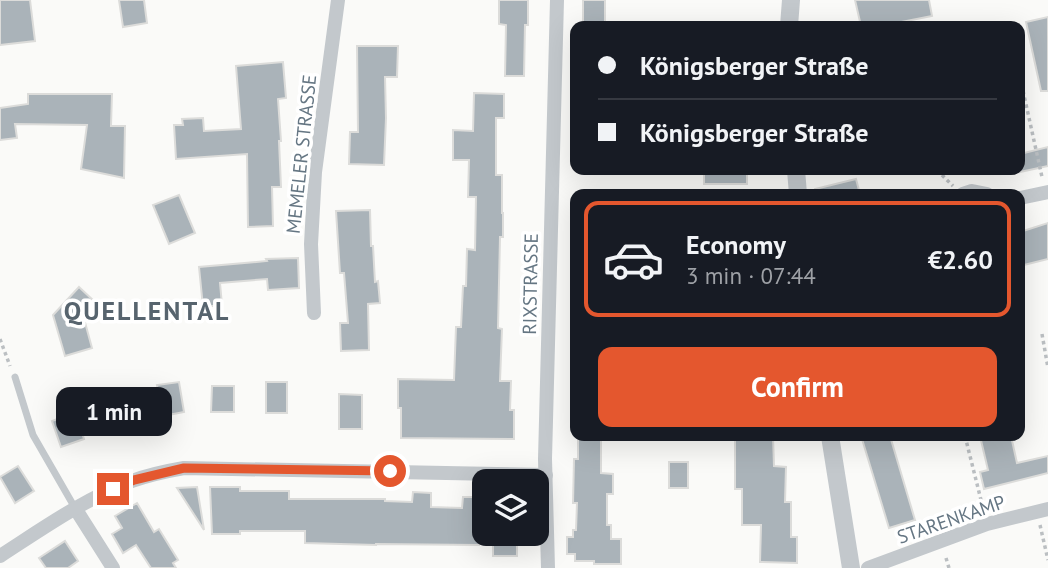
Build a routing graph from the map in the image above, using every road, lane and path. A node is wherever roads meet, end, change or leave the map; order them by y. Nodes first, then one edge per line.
1 (338, 0) edge
2 (557, 0) edge
3 (791, 0) edge
4 (789, 21) edge
5 (1025, 98) edge
6 (942, 175) edge
7 (950, 183) dead end
8 (1047, 192) edge
9 (1025, 197) edge
10 (314, 313) dead end
11 (1042, 334) dead end
12 (0, 339) edge
13 (1048, 368) edge
14 (15, 377) joint
15 (831, 441) edge
16 (966, 441) edge
17 (546, 469) edge
18 (472, 474) edge
19 (75, 508) junction
20 (1043, 510) edge
21 (986, 524) junction
22 (548, 546) edge
23 (0, 556) edge
24 (946, 558) dead end
25 (1048, 560) edge
26 (113, 568) edge
27 (548, 568) edge
28 (851, 568) edge
29 (868, 568) edge
30 (949, 568) edge

1 - 10 street, MEMELER STRASSE
2 - 17 street, RIXSTRASSE
3 - 4 street
5 - 8 path
6 - 7 path
8 - 9 street
11 - 13 path
12 - 14 path
14 - 19 lane
15 - 28 street
16 - 21 path
18 - 19 street
19 - 23 street
19 - 26 street
20 - 21 street, STARENKAMP
20 - 25 path
21 - 29 street, STARENKAMP
22 - 27 street, RIXSTRASSE
24 - 30 path

